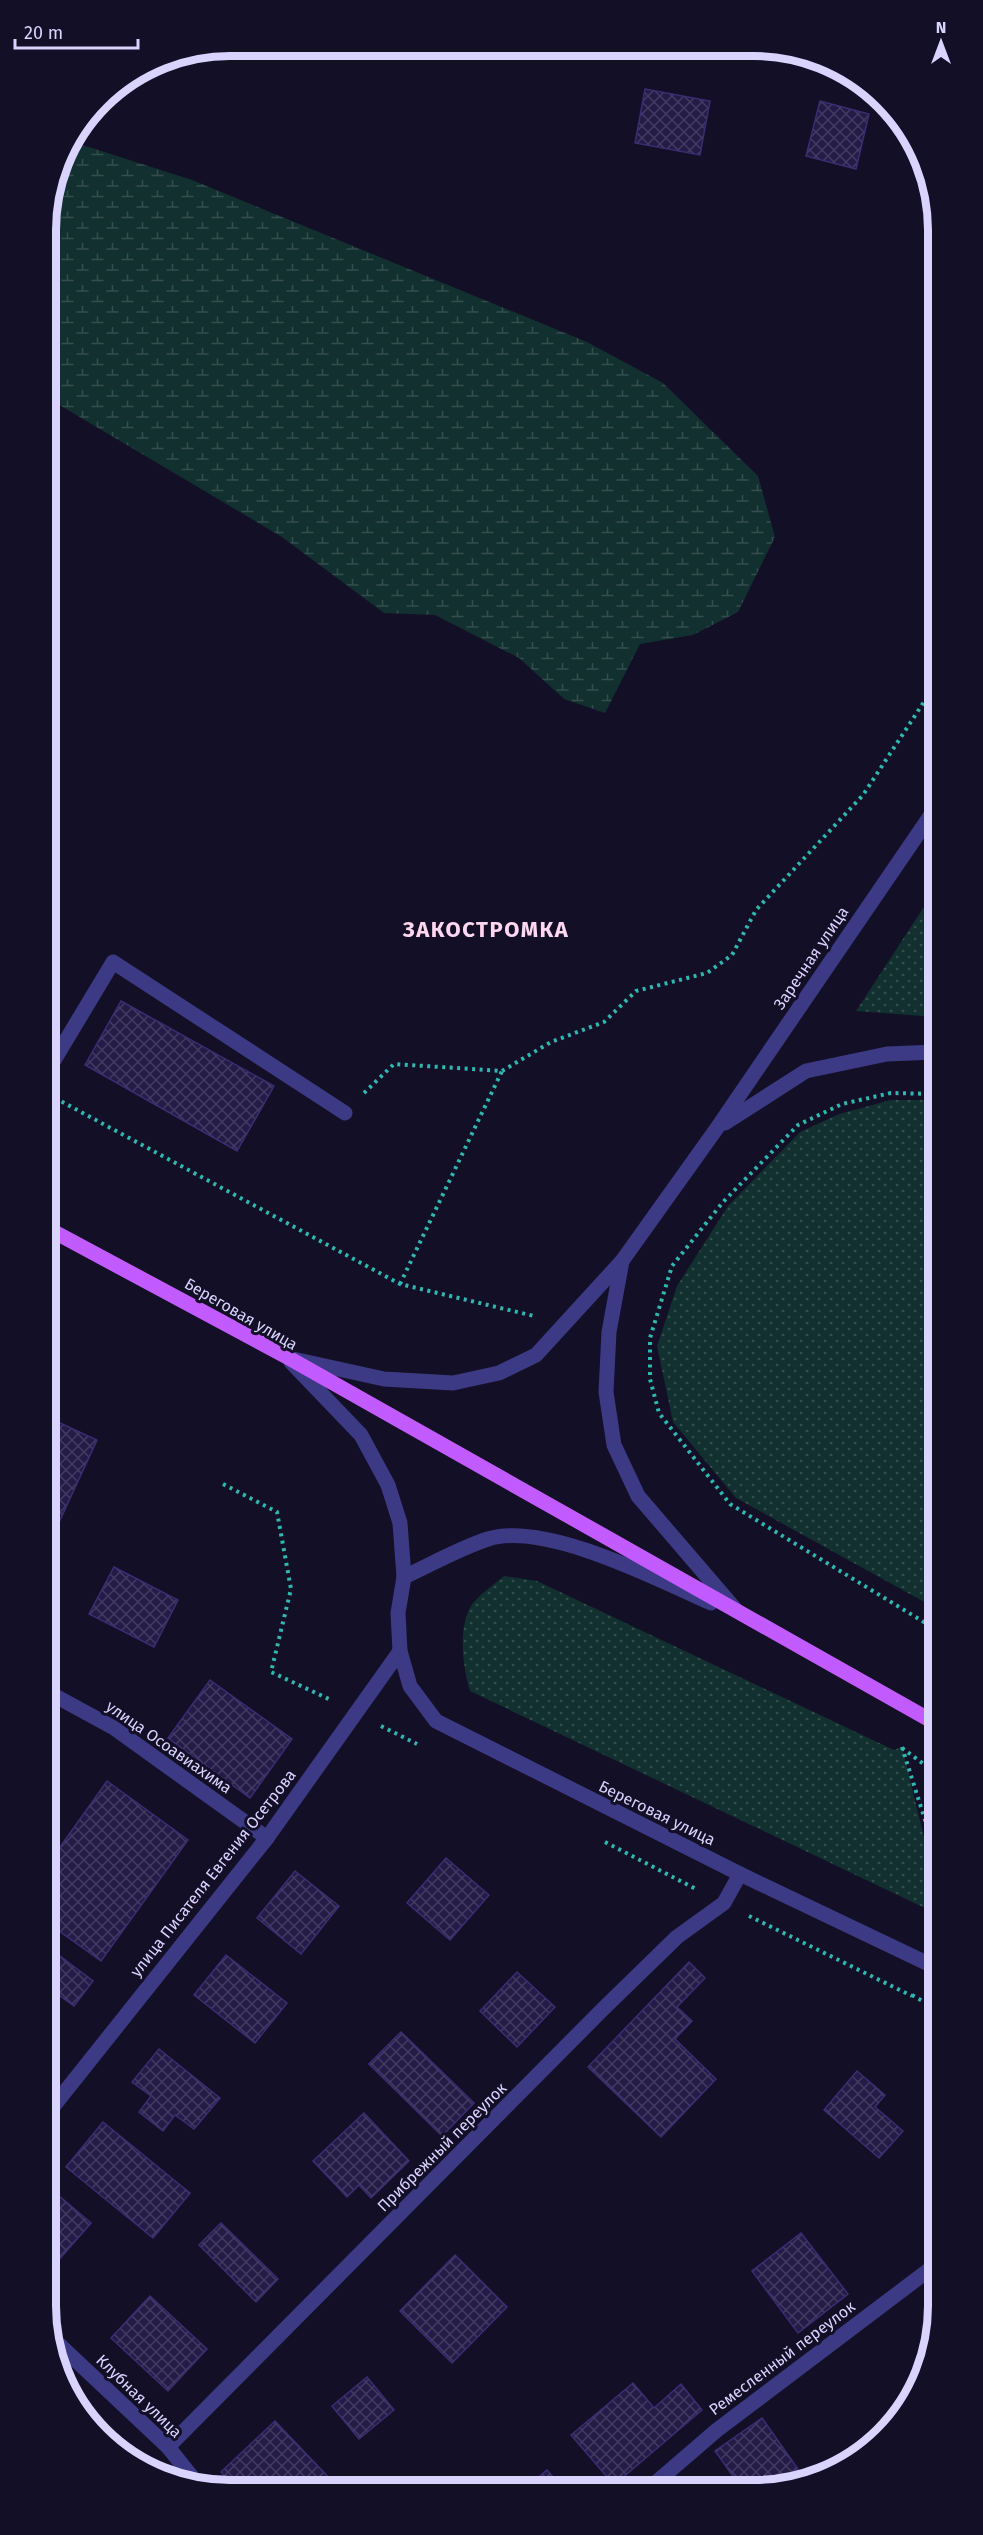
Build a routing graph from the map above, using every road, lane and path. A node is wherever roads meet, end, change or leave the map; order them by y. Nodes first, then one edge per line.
1 (928, 695) edge
2 (928, 820) edge
3 (928, 1052) edge
4 (56, 1057) edge
5 (502, 1071) junction
6 (928, 1094) edge
7 (56, 1099) edge
8 (345, 1113) joint
9 (717, 1128) junction
10 (56, 1233) edge
11 (622, 1261) junction
12 (400, 1284) junction
13 (535, 1316) dead end
14 (287, 1358) junction
15 (223, 1484) dead end
16 (404, 1576) junction
17 (741, 1616) junction
18 (927, 1624) edge
19 (400, 1651) junction
20 (303, 1686) dead end
21 (56, 1696) edge
22 (927, 1719) edge
23 (927, 1766) edge
24 (927, 1827) edge
25 (267, 1838) junction
26 (740, 1874) junction
27 (927, 1963) edge
28 (56, 2103) edge
29 (927, 2272) edge
30 (61, 2346) edge
31 (168, 2447) junction
32 (190, 2474) edge
33 (659, 2480) edge

1 - 5 path
2 - 9 street, Заречная улица
3 - 9 street
4 - 8 street
5 - 8 path
5 - 12 path
6 - 18 path
7 - 12 path
9 - 11 street, Заречная улица
10 - 14 main road, Береговая улица
11 - 14 street, Заречная улица
11 - 17 street
12 - 13 path
14 - 16 street, Береговая улица
14 - 17 main road
15 - 20 path
16 - 17 street
16 - 19 street, Береговая улица
17 - 22 main road
19 - 25 street, улица Писателя Евгения Осетрова
19 - 26 street, Береговая улица
21 - 25 street, улица Осоавиахима
23 - 24 path
25 - 28 street, улица Писателя Евгения Осетрова
26 - 27 street, Береговая улица
26 - 31 street, Прибрежный переулок
29 - 33 street, Ремесленный переулок
30 - 31 street, Клубная улица
31 - 32 street, Клубная улица

